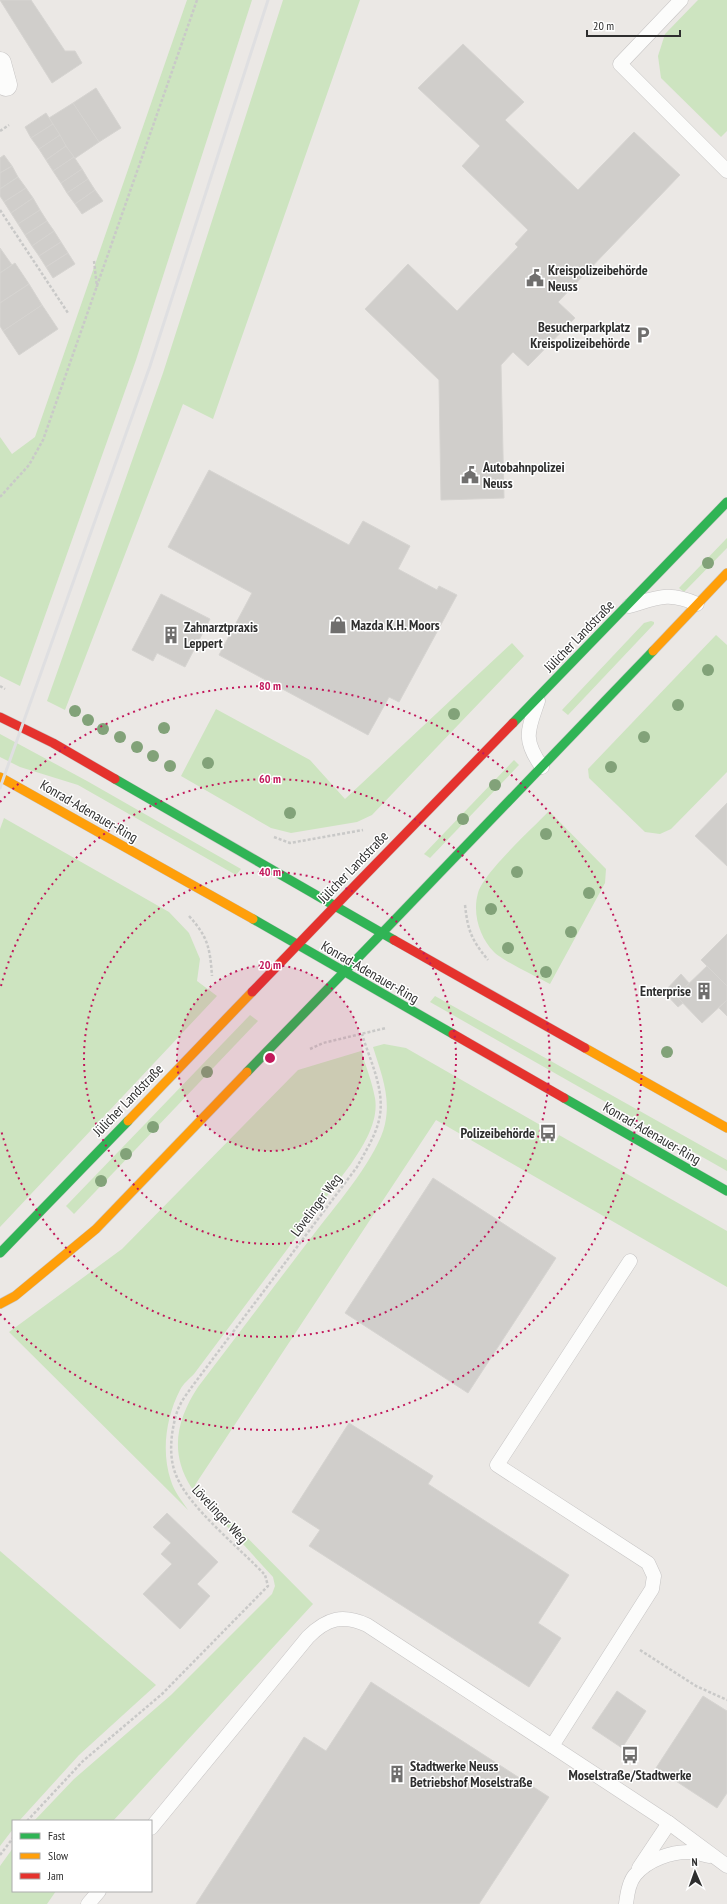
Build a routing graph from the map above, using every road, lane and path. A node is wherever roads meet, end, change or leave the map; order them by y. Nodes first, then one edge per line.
1 (196, 0) edge
2 (681, 0) edge
3 (0, 63) edge
4 (6, 84) dead end
5 (9, 125) dead end
6 (0, 130) edge
7 (727, 171) edge
8 (0, 210) edge
9 (94, 261) dead end
10 (97, 287) junction
11 (68, 313) dead end
12 (0, 497) edge
13 (727, 502) edge
14 (727, 573) edge
15 (697, 604) junction
16 (627, 606) junction
17 (0, 686) edge
18 (6, 689) dead end
19 (540, 696) junction
20 (0, 717) edge
21 (542, 767) junction
22 (0, 777) edge
23 (364, 830) dead end
24 (272, 836) dead end
25 (336, 905) junction
26 (465, 905) dead end
27 (183, 912) dead end
28 (382, 933) junction
29 (474, 942) dead end
30 (296, 945) junction
31 (344, 973) junction
32 (212, 976) dead end
33 (362, 1034) dead end
34 (727, 1128) edge
35 (727, 1192) edge
36 (0, 1253) edge
37 (630, 1261) dead end
38 (0, 1304) edge
39 (621, 1638) junction
40 (727, 1700) edge
41 (552, 1746) junction
42 (28, 1820) edge
43 (669, 1823) junction
44 (152, 1827) edge
45 (12, 1839) edge
46 (0, 1855) edge
47 (715, 1857) junction
48 (727, 1866) edge
49 (635, 1875) junction
50 (98, 1892) edge
51 (88, 1904) edge
52 (616, 1904) edge
53 (626, 1904) edge

1 - 10 path
2 - 7 lane
3 - 4 street
5 - 6 path
8 - 11 path
9 - 10 path
10 - 12 path
13 - 16 main road, Jülicher Landstraße
14 - 15 main road
15 - 16 lane
15 - 21 main road
16 - 19 main road, Jülicher Landstraße
17 - 18 path
19 - 21 lane
19 - 25 main road, Jülicher Landstraße
20 - 25 main road
21 - 28 main road
22 - 30 main road, Konrad-Adenauer-Ring
23 - 24 path
25 - 28 main road
25 - 30 main road, Jülicher Landstraße
26 - 29 path
27 - 32 path
28 - 31 main road
28 - 34 main road
30 - 31 main road, Konrad-Adenauer-Ring
30 - 36 main road, Jülicher Landstraße
31 - 35 main road, Konrad-Adenauer-Ring
31 - 38 main road
33 - 42 path, Lövelinger Weg
37 - 39 lane
39 - 40 path
39 - 41 lane
41 - 43 lane
41 - 44 lane
43 - 47 lane
43 - 49 lane
45 - 46 path
47 - 48 lane
47 - 49 lane
49 - 52 lane
49 - 53 lane
50 - 51 lane

